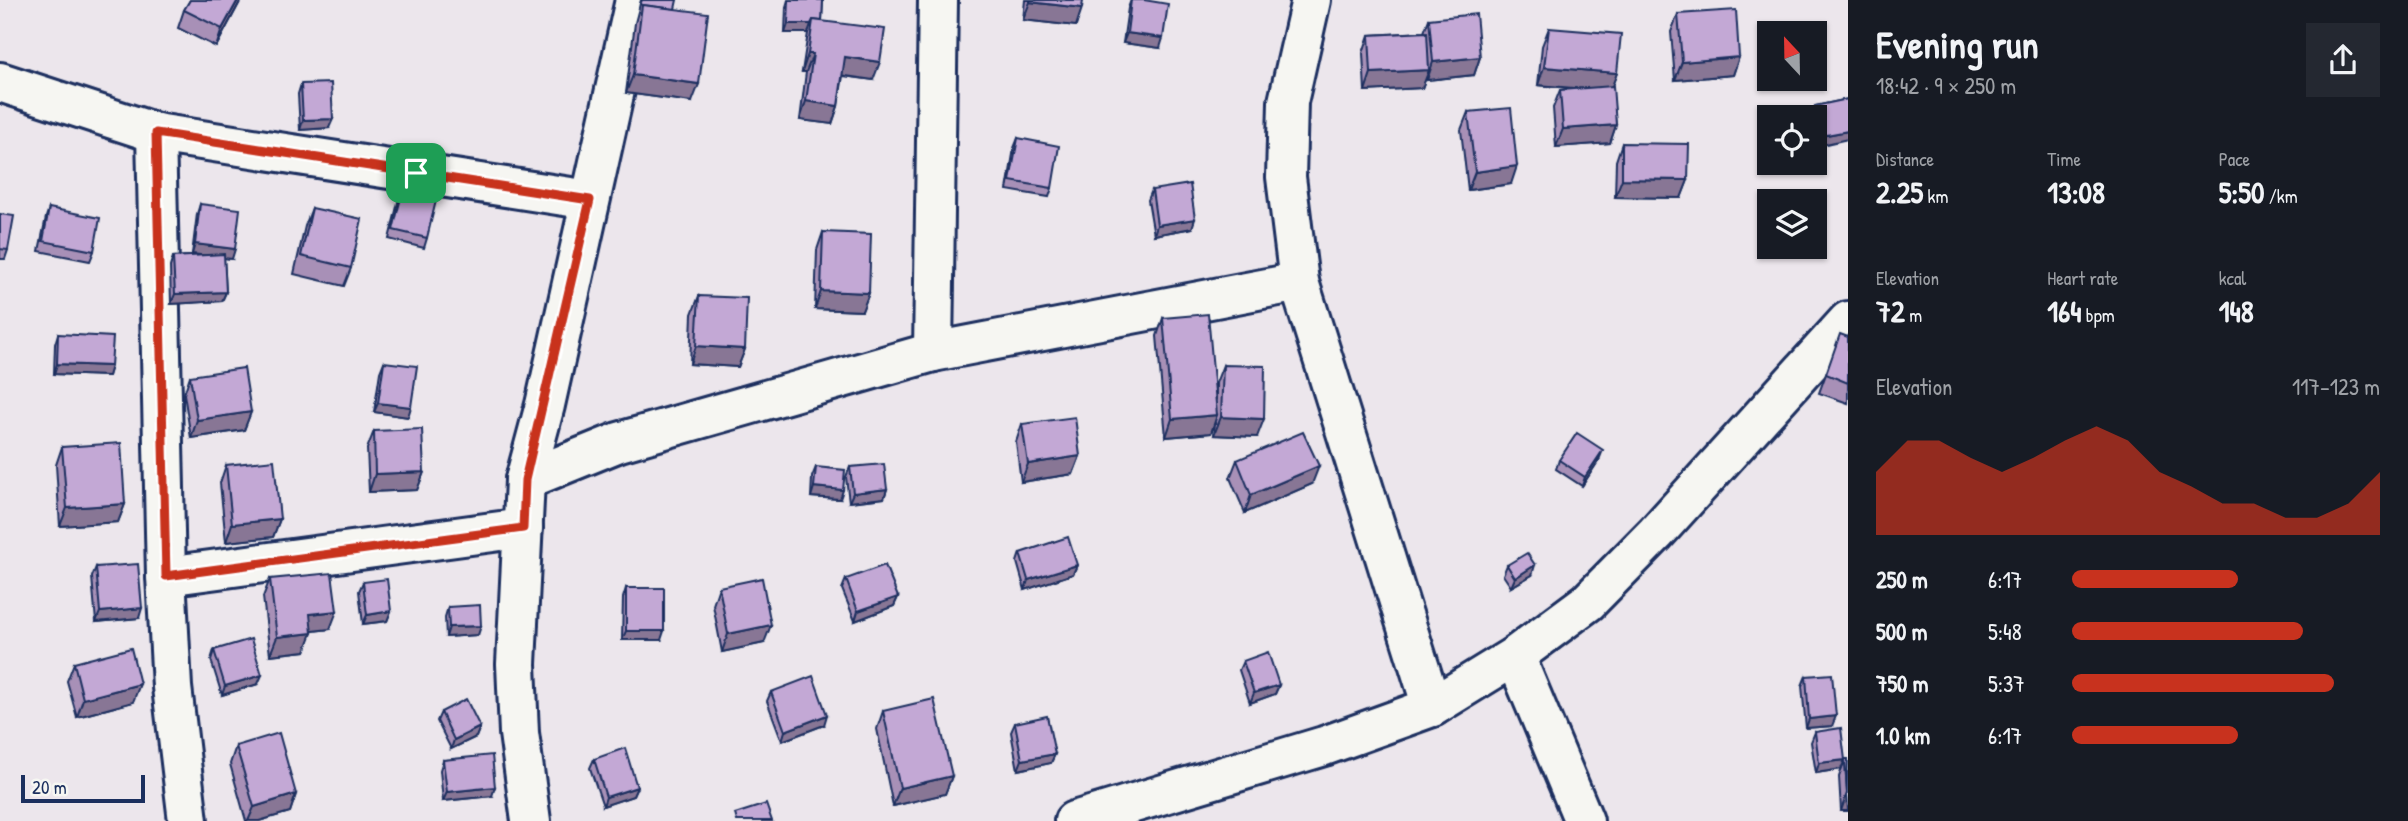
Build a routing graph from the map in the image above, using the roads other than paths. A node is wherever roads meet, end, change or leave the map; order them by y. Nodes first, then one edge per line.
1 (635, 0) edge
2 (938, 0) edge
3 (1311, 0) edge
4 (0, 82) edge
5 (156, 133) junction
6 (590, 200) junction
7 (1299, 282) junction
8 (1848, 321) edge
9 (933, 352) junction
10 (525, 480) junction
11 (523, 528) junction
12 (166, 576) junction
13 (1515, 656) junction
14 (1432, 707) junction
15 (1113, 816) edge
16 (188, 821) edge
17 (531, 821) edge
18 (1074, 821) edge
19 (1584, 821) edge

1 - 6 street
2 - 9 street
3 - 7 street
4 - 5 street
5 - 6 street
5 - 12 street
6 - 10 street
7 - 9 street
7 - 14 street
8 - 13 street
9 - 10 street
10 - 11 street
11 - 12 street
11 - 17 street
12 - 16 street
13 - 14 street
13 - 19 street
14 - 15 street
15 - 18 street

